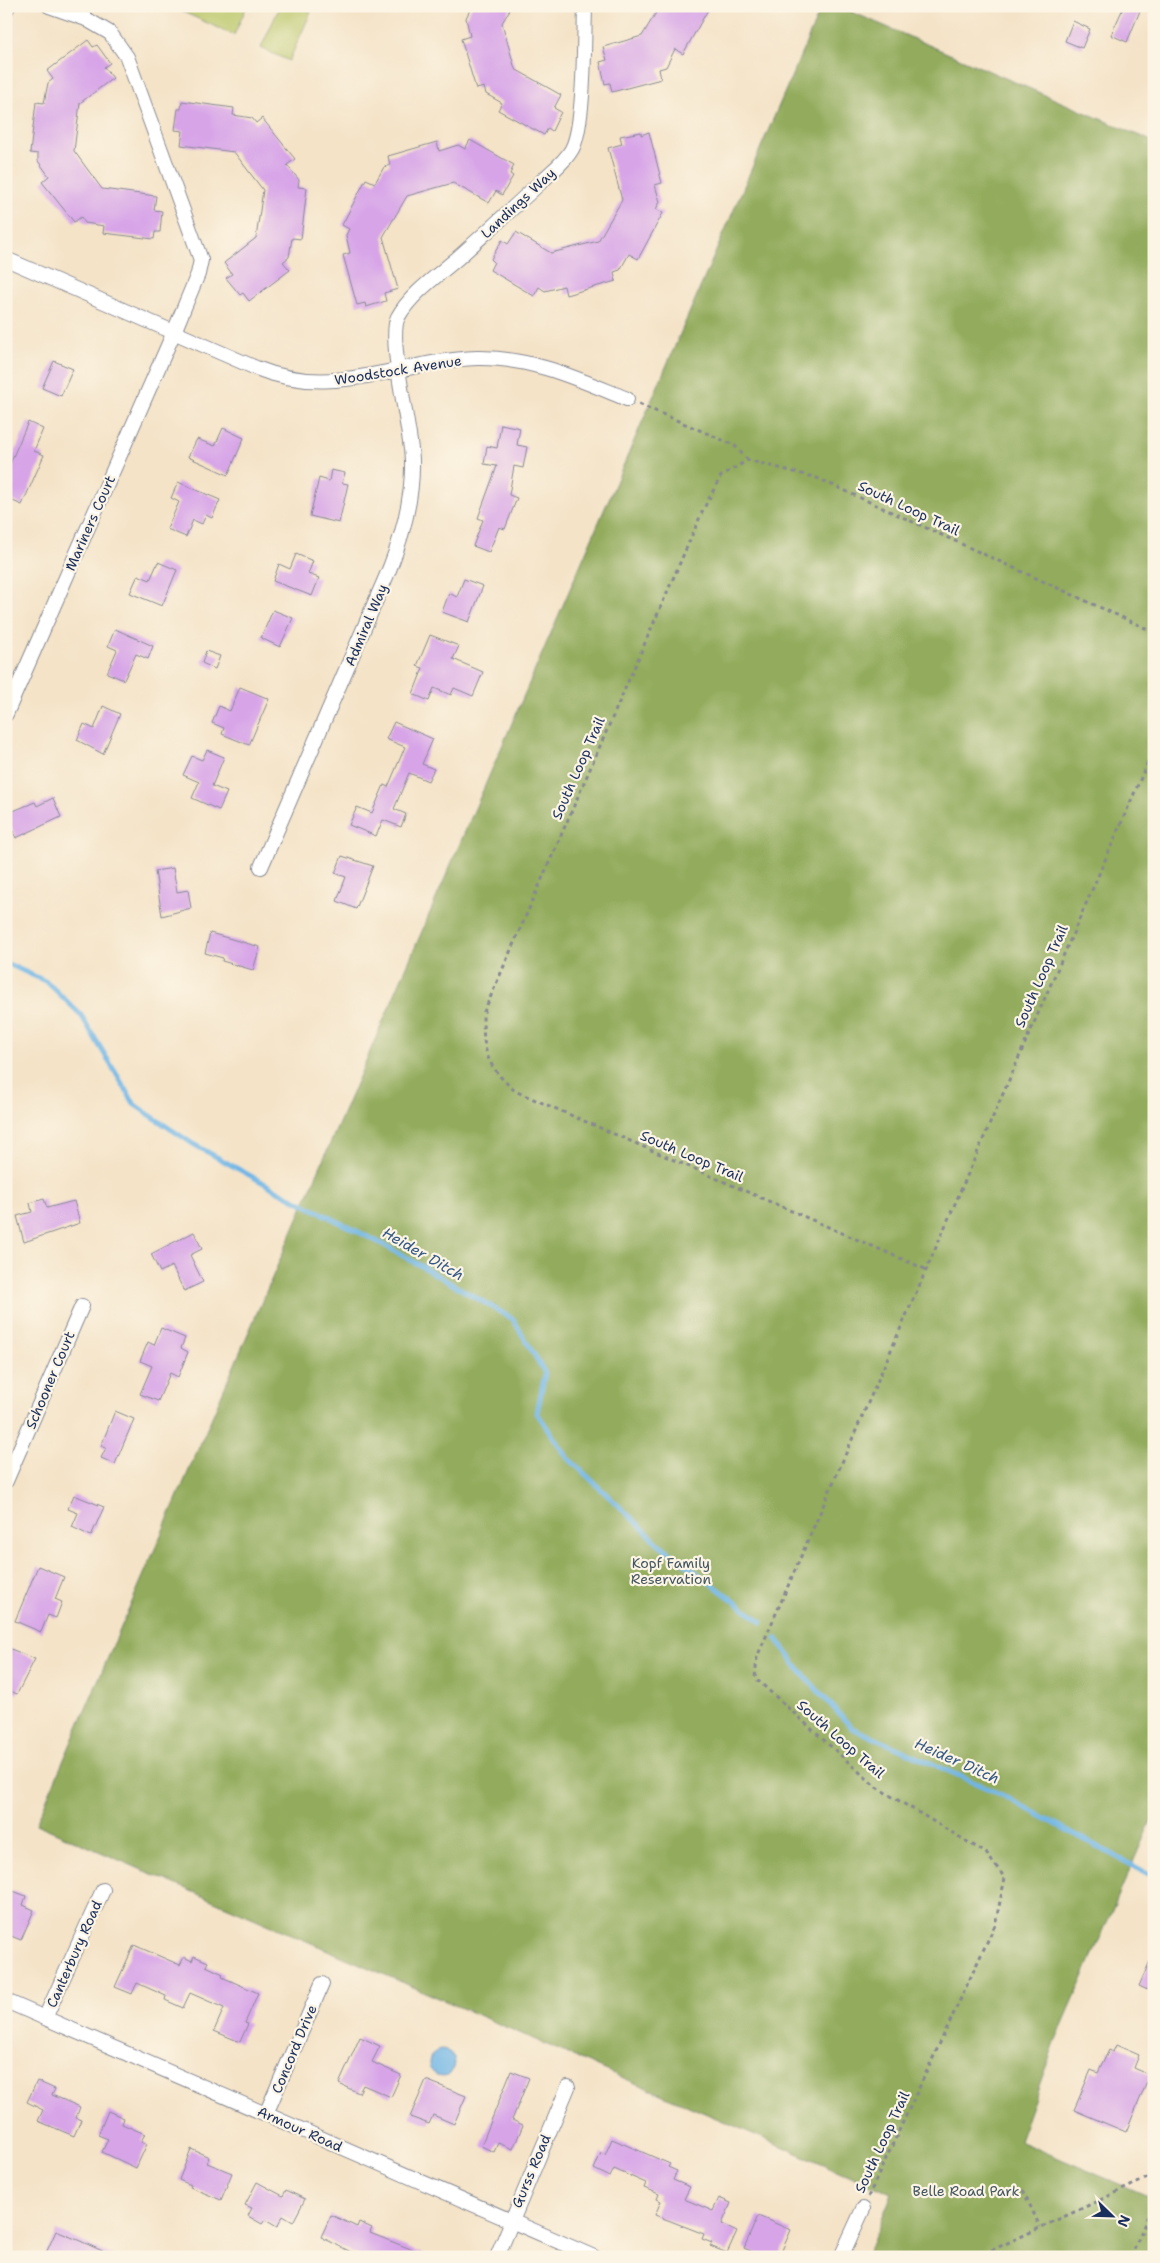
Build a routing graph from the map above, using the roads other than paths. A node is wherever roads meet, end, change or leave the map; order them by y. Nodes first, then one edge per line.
1 (8, 6) edge
2 (49, 6) edge
3 (585, 6) edge
4 (6, 10) edge
5 (6, 258) edge
6 (174, 332) junction
7 (398, 371) junction
8 (627, 399) road end
9 (6, 714) edge
10 (261, 867) dead end
11 (82, 1306) dead end
12 (6, 1481) edge
13 (103, 1890) dead end
14 (322, 1984) dead end
15 (6, 2000) edge
16 (45, 2018) junction
17 (568, 2087) dead end
18 (266, 2114) junction
19 (863, 2209) road end
20 (510, 2220) junction
21 (497, 2257) edge
22 (594, 2257) edge
23 (841, 2257) edge

1 - 4 street
2 - 6 street
3 - 7 street, Landings Way
5 - 6 street, Woodstock Avenue
6 - 7 street, Woodstock Avenue
6 - 9 street, Mariners Court
7 - 8 street, Woodstock Avenue
7 - 10 street, Admiral Way
11 - 12 street, Schooner Court
13 - 16 street, Canterbury Road
14 - 18 street, Concord Drive
15 - 16 street, Armour Road
16 - 18 street, Armour Road
17 - 20 street, Gurss Road
18 - 20 street, Armour Road
19 - 23 street
20 - 21 street, Gurss Road
20 - 22 street, Armour Road

